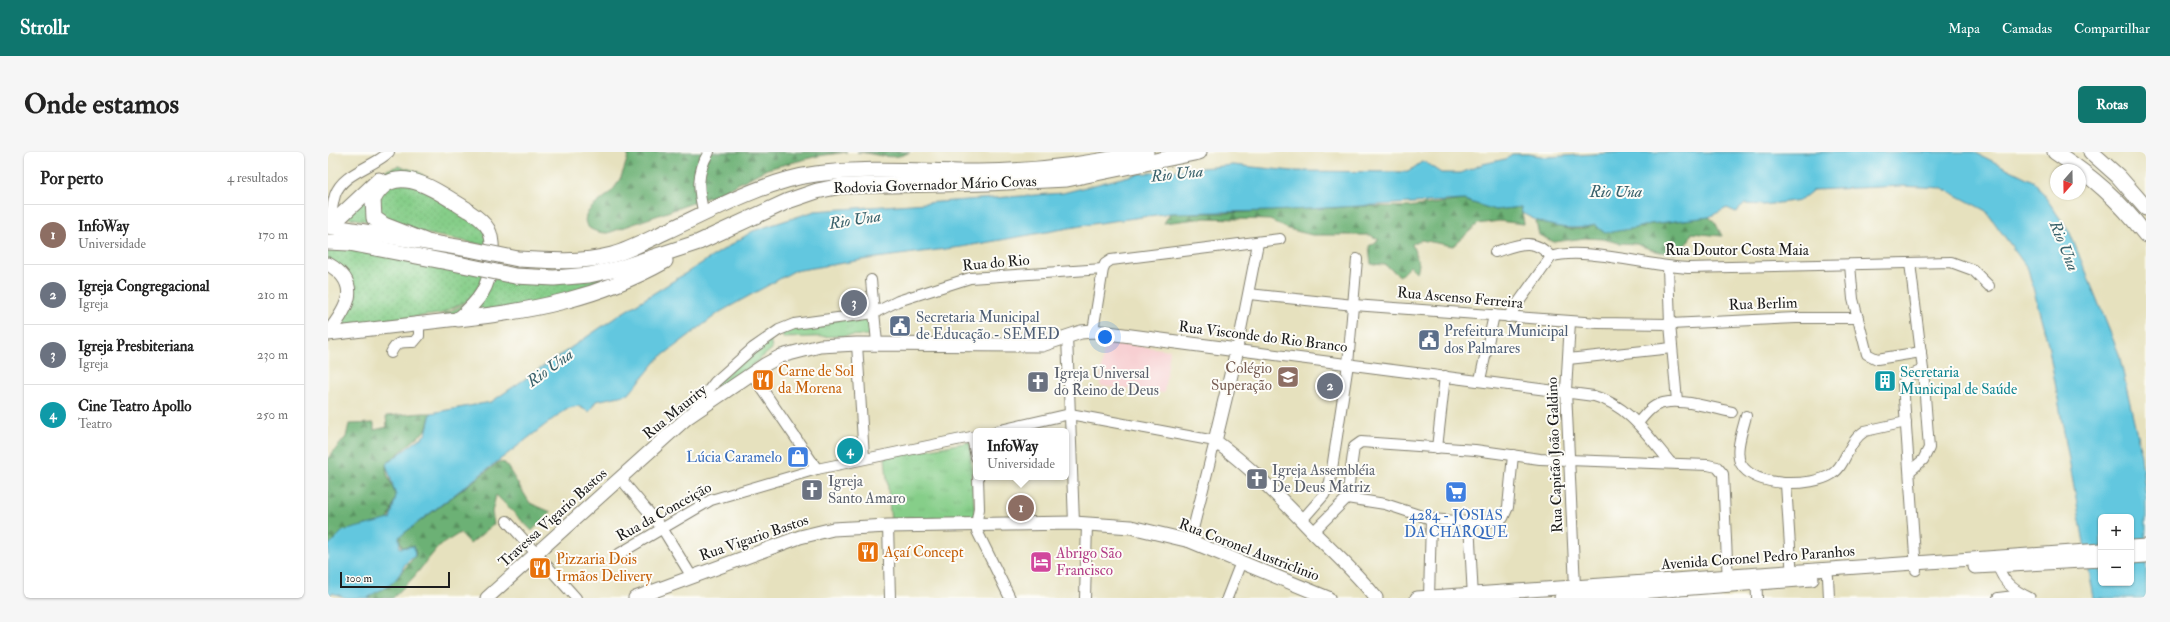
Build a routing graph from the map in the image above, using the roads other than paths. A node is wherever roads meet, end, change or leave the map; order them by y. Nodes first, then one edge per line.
1 (389, 152) edge
2 (710, 152) edge
3 (1146, 152) edge
4 (1199, 152) edge
5 (2055, 152) edge
6 (2090, 152) edge
7 (2146, 208) edge
8 (466, 209) junction
9 (704, 214) junction
10 (329, 226) edge
11 (2146, 235) edge
12 (1280, 239) dead end
13 (425, 241) junction
14 (328, 242) edge
15 (699, 242) junction
16 (1258, 243) junction
17 (1496, 252) dead end
18 (1551, 257) junction
19 (1357, 259) dead end
20 (1910, 263) junction
21 (328, 264) edge
22 (1850, 265) junction
23 (1668, 267) junction
24 (1103, 269) junction
25 (871, 280) dead end
26 (1989, 286) dead end
27 (1249, 294) junction
28 (1354, 305) junction
29 (874, 313) junction
30 (1494, 315) junction
31 (1508, 316) junction
32 (1858, 318) junction
33 (458, 319) junction
34 (419, 322) junction
35 (1570, 322) junction
36 (1670, 324) junction
37 (1093, 331) junction
38 (328, 333) edge
39 (1067, 336) junction
40 (877, 343) junction
41 (857, 344) junction
42 (1672, 348) junction
43 (1237, 350) junction
44 (1921, 352) junction
45 (391, 353) dead end
46 (1568, 359) junction
47 (1348, 364) junction
48 (1923, 370) junction
49 (752, 374) junction
50 (1445, 376) junction
51 (1480, 380) junction
52 (1566, 391) junction
53 (1677, 402) junction
54 (1732, 412) dead end
55 (1070, 414) junction
56 (1746, 416) dead end
57 (688, 417) junction
58 (1906, 422) junction
59 (1638, 423) junction
60 (1009, 428) edge
61 (973, 436) edge
62 (1215, 441) junction
63 (1437, 448) junction
64 (1513, 455) junction
65 (864, 458) junction
66 (1569, 461) junction
67 (1670, 462) junction
68 (817, 469) junction
69 (1910, 471) junction
70 (620, 478) junction
71 (978, 480) edge
72 (1786, 484) junction
73 (1347, 498) junction
74 (1431, 519) junction
75 (1302, 520) junction
76 (507, 521) dead end
77 (1469, 522) junction
78 (976, 524) junction
79 (1074, 524) junction
80 (1087, 524) junction
81 (888, 526) junction
82 (662, 528) junction
83 (1313, 532) junction
84 (1190, 542) junction
85 (2146, 546) edge
86 (2134, 547) edge
87 (2098, 551) edge
88 (537, 553) junction
89 (617, 555) dead end
90 (2146, 556) edge
91 (2134, 557) edge
92 (2069, 558) junction
93 (2098, 560) edge
94 (1998, 561) junction
95 (1241, 562) junction
96 (1916, 566) junction
97 (1826, 574) junction
98 (692, 576) junction
99 (1792, 576) junction
100 (1756, 579) junction
101 (1728, 581) junction
102 (1585, 592) edge
103 (1534, 594) edge
104 (1473, 596) edge
105 (2026, 597) edge
106 (487, 598) edge
107 (576, 598) edge
108 (635, 598) edge
109 (890, 598) edge
110 (1010, 598) edge
111 (1084, 598) edge
112 (1227, 598) edge
113 (1328, 598) edge
114 (1376, 598) edge
115 (1425, 598) edge
116 (1561, 598) edge
117 (1757, 598) edge
118 (1829, 598) edge
119 (1998, 598) edge

1 - 10 street
2 - 9 street
3 - 9 highway, Rodovia Governador Mário Covas
4 - 15 highway, Rodovia Governador Mário Covas
5 - 11 highway
6 - 7 highway
8 - 10 highway
8 - 13 highway
8 - 33 main road
9 - 13 highway, Rodovia Governador Mário Covas, bridge
10 - 13 highway, Rodovia Governador Mário Covas
12 - 16 street, Rua do Rio
14 - 15 highway, Rodovia Governador Mário Covas, bridge
15 - 33 highway
16 - 24 street, Rua do Rio
16 - 27 street
17 - 18 street
18 - 23 street, Rua Doutor Costa Maia
18 - 31 street
19 - 28 street
20 - 22 street, Rua Doutor Costa Maia
20 - 26 street, Rua Doutor Costa Maia
20 - 44 street
21 - 38 main road
22 - 23 street, Rua Doutor Costa Maia
22 - 32 street
23 - 36 street
24 - 29 street, Rua do Rio
24 - 37 street
25 - 29 street
27 - 28 street, Rua Ascenso Ferreira
27 - 43 street
28 - 30 street, Rua Ascenso Ferreira
28 - 47 street
29 - 40 street
29 - 57 street, Rua do Rio
30 - 31 street, Rua Ascenso Ferreira
30 - 51 street
31 - 35 street, Rua Ascenso Ferreira
32 - 36 street, Rua Berlim
32 - 44 street
33 - 34 main road
34 - 38 main road
34 - 45 street
35 - 36 street, Rua Ascenso Ferreira
35 - 46 street, Rua Capitão João Galdino
36 - 42 street
37 - 39 main road, Rua Visconde do Rio Branco
37 - 43 main road, Rua Visconde do Rio Branco
39 - 40 main road, Rua Visconde do Rio Branco
39 - 55 street
40 - 41 main road
41 - 49 main road
41 - 65 street
42 - 46 street
42 - 53 street
43 - 47 street, Rua Visconde do Rio Branco
43 - 62 main road
44 - 48 street
46 - 52 street, Rua Capitão João Galdino
47 - 50 street, Rua Visconde do Rio Branco
47 - 75 street
48 - 58 street
48 - 69 street
49 - 57 main road, Rua Maurity
49 - 68 street
50 - 51 street, Rua Visconde do Rio Branco
50 - 63 street
51 - 52 street, Rua Visconde do Rio Branco
52 - 59 street, Rua Visconde do Rio Branco
52 - 66 street, Rua Capitão João Galdino
53 - 54 street
53 - 59 street
55 - 60 street
55 - 62 street
55 - 79 street
56 - 72 street
57 - 70 main road, Rua Maurity
58 - 69 street
58 - 72 street
59 - 67 street, Rua Visconde do Rio Branco
61 - 65 street, Rua da Conceição
62 - 75 main road
62 - 84 street
63 - 64 street
63 - 73 street
64 - 66 street
64 - 77 street
65 - 68 street, Rua da Conceição
66 - 67 street
66 - 102 street, Rua Capitão João Galdino
67 - 101 street
68 - 82 street, Rua da Conceição
69 - 96 street
70 - 82 street, Travessa Vigario Bastos
70 - 88 main road, Travessa Vigario Bastos
71 - 78 street
72 - 99 street
73 - 74 street
73 - 83 street
74 - 77 street
74 - 115 street
75 - 83 main road
76 - 88 street
77 - 104 street
78 - 79 main road, Rua Coronel Austriclinio
78 - 81 main road, Rua Vigario Bastos
78 - 110 street
79 - 80 main road, Rua Coronel Austriclinio
80 - 84 main road, Rua Coronel Austriclinio
80 - 111 street
81 - 98 main road, Rua Vigario Bastos
81 - 109 street
82 - 89 street, Rua da Conceição
82 - 98 street, Travessa Vigario Bastos
83 - 114 main road
84 - 95 main road, Rua Coronel Austriclinio
85 - 86 main road
87 - 92 main road, Avenida Coronel Pedro Paranhos
88 - 106 main road, Travessa Vigario Bastos
88 - 107 street
90 - 91 main road
92 - 93 main road, Avenida Coronel Pedro Paranhos
92 - 94 main road, Avenida Coronel Pedro Paranhos
94 - 96 main road, Avenida Coronel Pedro Paranhos
94 - 105 street
95 - 112 street
95 - 113 main road, Rua Coronel Austriclinio
96 - 97 main road, Avenida Coronel Pedro Paranhos
97 - 99 main road, Avenida Coronel Pedro Paranhos
97 - 118 street
98 - 108 main road, Rua Vigario Bastos
99 - 100 main road, Avenida Coronel Pedro Paranhos
100 - 101 main road, Avenida Coronel Pedro Paranhos
100 - 117 street
101 - 102 main road, Avenida Coronel Pedro Paranhos
102 - 103 main road, Avenida Coronel Pedro Paranhos
102 - 116 main road, Avenida Coronel Pedro Paranhos
103 - 104 main road, Avenida Coronel Pedro Paranhos
104 - 115 main road, Avenida Coronel Pedro Paranhos
105 - 119 street

